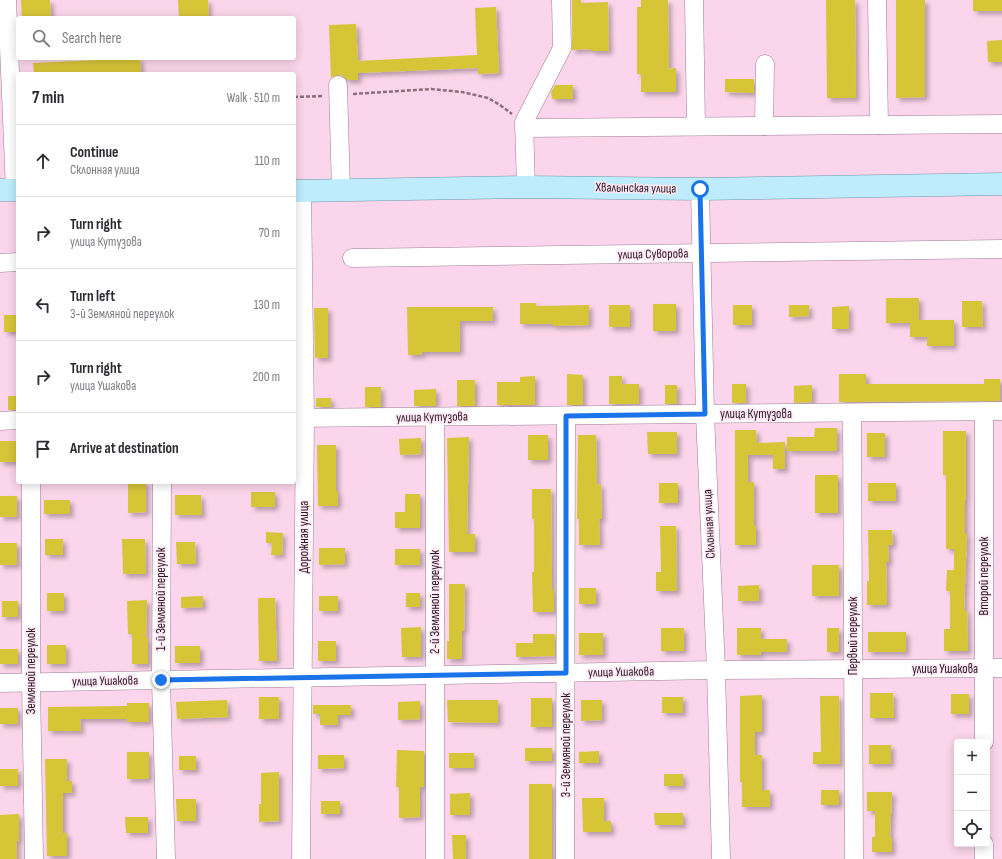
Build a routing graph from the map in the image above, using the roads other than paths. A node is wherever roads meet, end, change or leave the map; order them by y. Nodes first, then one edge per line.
1 (7, 0) edge
2 (561, 0) edge
3 (694, 0) edge
4 (877, 0) edge
5 (765, 64) dead end
6 (339, 90) road end
7 (1002, 124) edge
8 (524, 125) junction
9 (879, 125) junction
10 (696, 126) junction
11 (764, 126) junction
12 (1002, 184) edge
13 (526, 187) junction
14 (700, 189) junction
15 (11, 190) edge
16 (341, 190) junction
17 (298, 191) edge
18 (1002, 249) edge
19 (701, 253) junction
20 (352, 258) dead end
21 (298, 259) edge
22 (16, 262) edge
23 (0, 263) edge
24 (984, 411) junction
25 (1002, 411) edge
26 (852, 413) junction
27 (705, 414) junction
28 (566, 416) junction
29 (435, 417) junction
30 (299, 418) edge
31 (16, 420) edge
32 (0, 421) edge
33 (30, 484) edge
34 (162, 484) edge
35 (984, 668) junction
36 (1002, 668) edge
37 (853, 669) junction
38 (716, 670) junction
39 (566, 673) junction
40 (434, 675) junction
41 (303, 678) junction
42 (161, 680) junction
43 (0, 683) edge
44 (31, 683) junction
45 (984, 739) edge
46 (984, 847) edge
47 (34, 859) edge
48 (166, 859) edge
49 (301, 859) edge
50 (435, 859) edge
51 (565, 859) edge
52 (721, 859) edge
53 (854, 859) edge
54 (984, 859) edge

1 - 15 street
2 - 8 street
3 - 10 street
4 - 9 street
5 - 11 street
6 - 16 street
7 - 9 street
8 - 10 street
8 - 13 street
9 - 11 street
10 - 11 street
12 - 14 main road, Хвалынская улица
13 - 14 main road, Хвалынская улица
13 - 16 main road, Хвалынская улица
14 - 19 street, Склонная улица
16 - 17 main road, Хвалынская улица
17 - 21 street, Дорожная улица
18 - 19 street, улица Суворова
19 - 20 street, улица Суворова
19 - 27 street, Склонная улица
21 - 30 street, Дорожная улица
22 - 23 street
24 - 25 street, улица Кутузова
24 - 26 street, улица Кутузова
24 - 35 street, Второй переулок
26 - 27 street, улица Кутузова
26 - 37 street, Первый переулок
27 - 28 street, улица Кутузова
27 - 38 street, Склонная улица
28 - 29 street, улица Кутузова
28 - 39 street, 3-й Земляной переулок
29 - 30 street, улица Кутузова
29 - 40 street, 2-й Земляной переулок
30 - 41 street, Дорожная улица
31 - 32 street
33 - 44 street, Земляной переулок
34 - 42 street, 1-й Земляной переулок
35 - 36 street, улица Ушакова
35 - 37 street, улица Ушакова
35 - 45 street, Второй переулок
37 - 38 street, улица Ушакова
37 - 53 street, Первый переулок
38 - 39 street, улица Ушакова
38 - 52 street, Склонная улица
39 - 40 street, улица Ушакова
39 - 51 street, 3-й Земляной переулок
40 - 41 street, улица Ушакова
40 - 50 street, 2-й Земляной переулок
41 - 42 street, улица Ушакова
41 - 49 street, Дорожная улица
42 - 44 street, улица Ушакова
42 - 48 street, 1-й Земляной переулок
43 - 44 street, улица Ушакова
44 - 47 street, Земляной переулок
46 - 54 street

